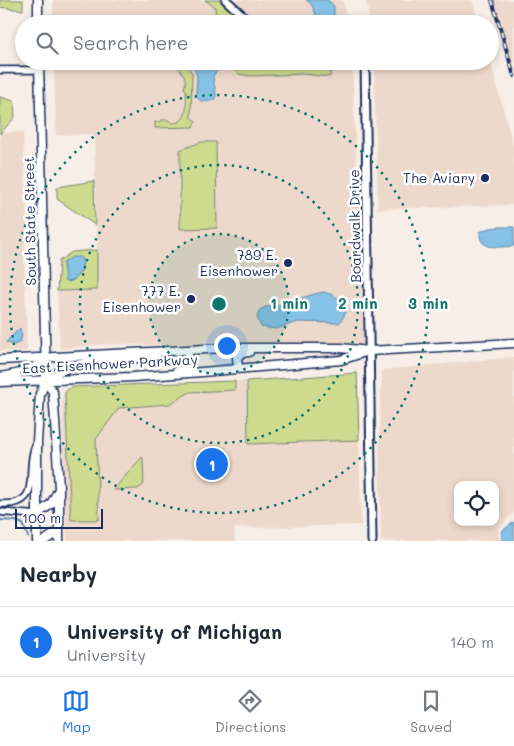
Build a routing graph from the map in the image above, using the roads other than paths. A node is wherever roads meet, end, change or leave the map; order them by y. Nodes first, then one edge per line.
1 (38, 0) edge
2 (226, 0) edge
3 (38, 15) edge
4 (242, 15) edge
5 (0, 70) edge
6 (39, 70) joint
7 (365, 70) edge
8 (514, 343) edge
9 (285, 348) junction
10 (168, 350) junction
11 (188, 350) junction
12 (369, 351) junction
13 (45, 358) junction
14 (3, 361) edge
15 (238, 369) junction
16 (0, 377) edge
17 (46, 380) junction
18 (73, 380) junction
19 (0, 382) edge
20 (37, 442) junction
21 (59, 488) junction
22 (0, 504) edge
23 (0, 512) edge
24 (36, 515) junction
25 (59, 531) junction
26 (37, 541) edge
27 (44, 541) edge
28 (60, 541) edge
29 (372, 541) edge

1 - 3 main road
2 - 4 street
5 - 6 street
6 - 13 main road, South State Street
7 - 12 street, Boardwalk Drive
8 - 12 main road, East Eisenhower Parkway
9 - 11 main road, East Eisenhower Parkway
9 - 12 main road, East Eisenhower Parkway
9 - 15 main road
10 - 11 main road, East Eisenhower Parkway
10 - 13 main road, East Eisenhower Parkway
10 - 17 main road
11 - 18 main road
12 - 15 main road, East Eisenhower Parkway
12 - 29 street, Boardwalk Drive
13 - 14 main road, East Eisenhower Parkway
13 - 16 main road
13 - 17 main road, South State Street
15 - 18 main road, East Eisenhower Parkway
17 - 18 main road, East Eisenhower Parkway
17 - 19 main road, East Eisenhower Parkway
17 - 20 main road, South State Street
17 - 21 main road, South State Street
20 - 22 street
20 - 24 main road, South State Street
21 - 24 main road
21 - 25 main road, South State Street
23 - 24 street
24 - 26 main road, South State Street
25 - 27 main road
25 - 28 main road, South State Street

